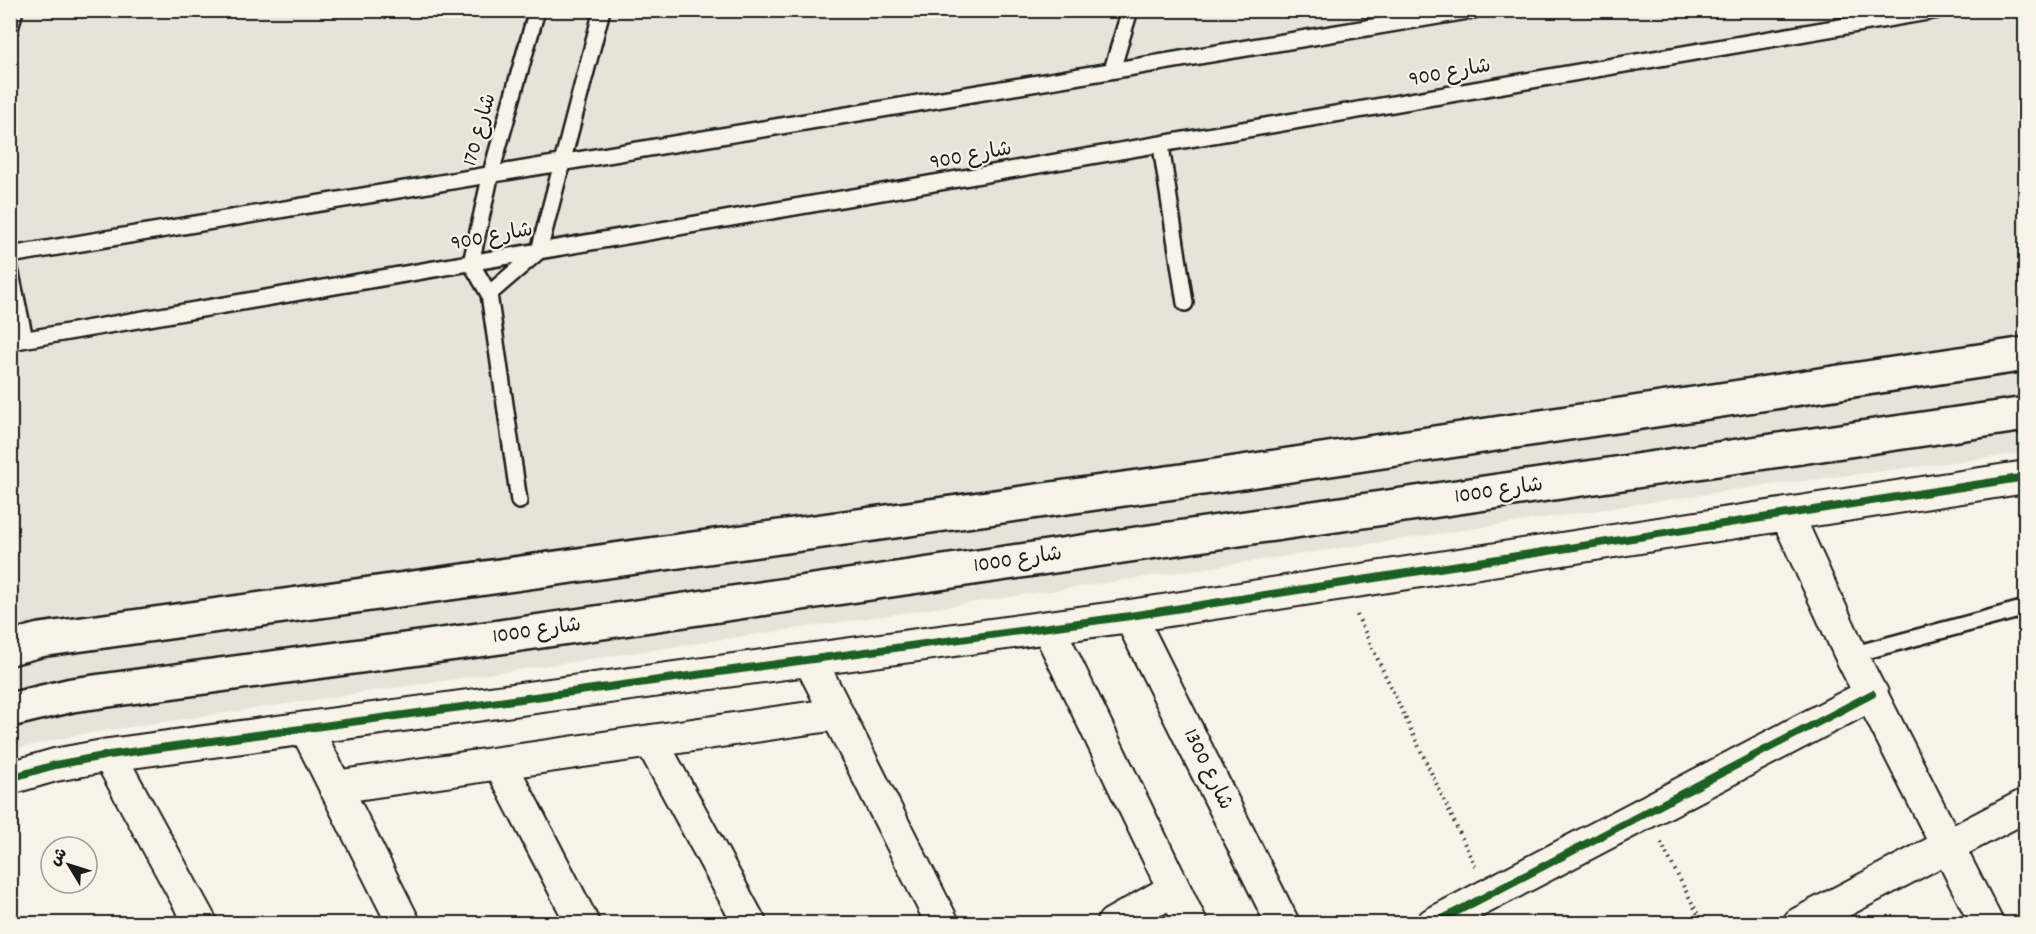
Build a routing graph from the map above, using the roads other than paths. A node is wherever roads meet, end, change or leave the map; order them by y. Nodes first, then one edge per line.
1 (15, 10) edge
2 (537, 10) edge
3 (602, 10) edge
4 (1130, 10) edge
5 (1474, 10) edge
6 (1938, 10) edge
7 (10, 29) edge
8 (1112, 70) junction
9 (1161, 146) junction
10 (563, 162) junction
11 (491, 173) junction
12 (540, 251) junction
13 (10, 255) edge
14 (471, 263) junction
15 (10, 269) edge
16 (489, 294) junction
17 (1185, 303) dead end
18 (18, 341) edge
19 (2025, 354) edge
20 (2025, 414) edge
21 (2025, 477) edge
22 (519, 501) dead end
23 (1787, 514) junction
24 (2025, 608) edge
25 (1130, 616) junction
26 (1048, 627) junction
27 (10, 648) edge
28 (1851, 655) junction
29 (810, 660) junction
30 (1872, 694) junction
31 (10, 710) edge
32 (837, 714) junction
33 (306, 728) junction
34 (651, 741) junction
35 (109, 755) junction
36 (500, 763) junction
37 (10, 778) edge
38 (335, 786) junction
39 (2025, 805) edge
40 (1948, 846) junction
41 (1173, 891) junction
42 (195, 921) edge
43 (404, 924) edge
44 (583, 924) edge
45 (750, 924) edge
46 (943, 924) edge
47 (1113, 924) edge
48 (1191, 924) edge
49 (1283, 924) edge
50 (1433, 924) edge
51 (1799, 924) edge
52 (1987, 924) edge

1 - 7 lane
2 - 11 lane, شارع 170
3 - 10 lane
4 - 8 lane
5 - 8 lane
6 - 9 lane, شارع 900
8 - 10 lane
9 - 12 lane, شارع 900
9 - 17 lane
10 - 11 lane
10 - 12 lane
11 - 13 lane
11 - 14 lane, شارع 170
12 - 14 lane, شارع 900
12 - 16 lane
14 - 16 lane
14 - 18 lane, شارع 900
15 - 18 lane
16 - 22 lane
19 - 27 street
20 - 31 street, شارع 1000
21 - 23 street
23 - 25 street
23 - 28 street
24 - 28 lane
25 - 26 street
25 - 49 street, شارع 1300
26 - 29 street
26 - 41 street
28 - 30 street
29 - 32 street
29 - 33 street
30 - 40 street
30 - 50 street
32 - 34 street
32 - 46 street
33 - 35 street
33 - 38 street
34 - 36 street
34 - 45 street
35 - 37 street
35 - 42 street
36 - 38 street
36 - 44 street
38 - 43 street
39 - 40 street
40 - 51 street
40 - 52 street
41 - 47 street
41 - 48 street

